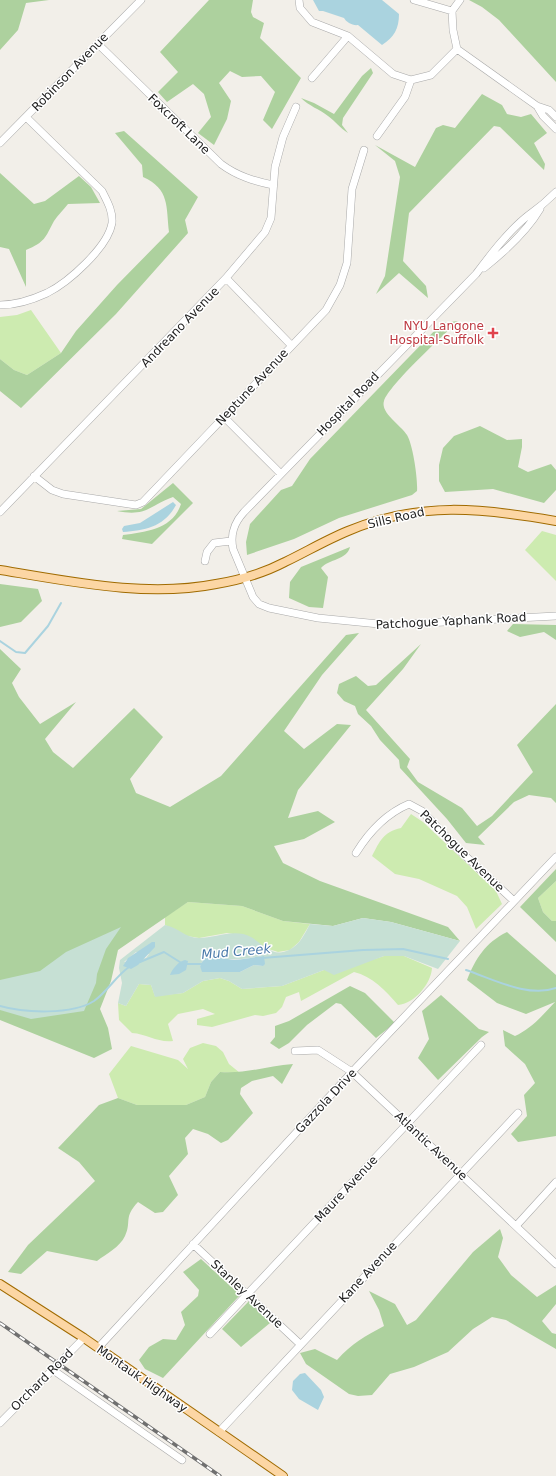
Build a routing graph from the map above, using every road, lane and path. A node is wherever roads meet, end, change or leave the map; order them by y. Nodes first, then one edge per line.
1 (141, 0) edge
2 (299, 0) edge
3 (414, 0) edge
4 (460, 0) edge
5 (452, 11) junction
6 (348, 36) junction
7 (98, 44) junction
8 (457, 48) junction
9 (312, 78) dead end
10 (411, 80) junction
11 (537, 106) junction
12 (296, 107) dead end
13 (26, 117) junction
14 (556, 117) edge
15 (555, 126) edge
16 (378, 136) dead end
17 (0, 143) edge
18 (364, 150) dead end
19 (273, 185) junction
20 (556, 192) edge
21 (226, 278) junction
22 (0, 305) edge
23 (291, 345) junction
24 (225, 418) junction
25 (281, 474) junction
26 (34, 476) junction
27 (0, 512) edge
28 (556, 521) edge
29 (231, 541) junction
30 (205, 561) dead end
31 (0, 570) edge
32 (245, 577) junction
33 (556, 616) edge
34 (356, 853) dead end
35 (556, 857) edge
36 (514, 901) junction
37 (481, 1045) dead end
38 (295, 1051) dead end
39 (352, 1072) junction
40 (518, 1113) dead end
41 (407, 1124) junction
42 (460, 1174) junction
43 (556, 1182) edge
44 (516, 1226) junction
45 (193, 1244) junction
46 (556, 1264) edge
47 (0, 1284) edge
48 (248, 1294) junction
49 (210, 1334) dead end
50 (84, 1338) junction
51 (300, 1344) junction
52 (98, 1348) junction
53 (53, 1370) junction
54 (0, 1423) edge
55 (219, 1432) junction
56 (182, 1460) dead end
57 (283, 1476) edge

1 - 7 street, Robinson Avenue
2 - 6 street
3 - 5 street
4 - 5 street
5 - 8 street
6 - 9 street
6 - 10 street
7 - 13 street, Robinson Avenue
7 - 19 street, Foxcroft Lane
8 - 10 street
8 - 11 street
10 - 16 street
11 - 14 street
11 - 15 street
12 - 19 street, Andreano Avenue
13 - 17 street, Robinson Avenue
13 - 22 street
18 - 23 street, Neptune Avenue
19 - 21 street, Andreano Avenue
20 - 25 street, Hospital Road
21 - 23 street
21 - 26 street, Andreano Avenue
23 - 24 street, Neptune Avenue
24 - 25 street
24 - 26 street, Neptune Avenue
25 - 29 street, Hospital Road
26 - 27 street, Andreano Avenue
28 - 32 main road, Sills Road
29 - 30 street
29 - 32 street
31 - 32 main road, Sills Road
32 - 33 street, Patchogue Yaphank Road
34 - 36 street, Patchogue Avenue
35 - 36 street, Gazzola Drive
36 - 39 street, Gazzola Drive
37 - 41 street, Maure Avenue
38 - 39 street, Atlantic Avenue
39 - 41 street, Atlantic Avenue
39 - 45 street, Gazzola Drive
40 - 42 street, Kane Avenue
41 - 42 street, Atlantic Avenue
41 - 48 street, Maure Avenue
42 - 44 street, Atlantic Avenue
42 - 51 street, Kane Avenue
43 - 44 street
44 - 46 street, Atlantic Avenue
45 - 48 street, Stanley Avenue
45 - 52 street, Gazzola Drive
47 - 50 main road, Montauk Highway
48 - 49 street, Maure Avenue
48 - 51 street, Stanley Avenue
50 - 52 main road, Montauk Highway
50 - 53 street, Orchard Road
51 - 55 street, Kane Avenue
52 - 55 main road, Montauk Highway
53 - 54 street, Orchard Road
53 - 56 street
55 - 57 main road, Montauk Highway

